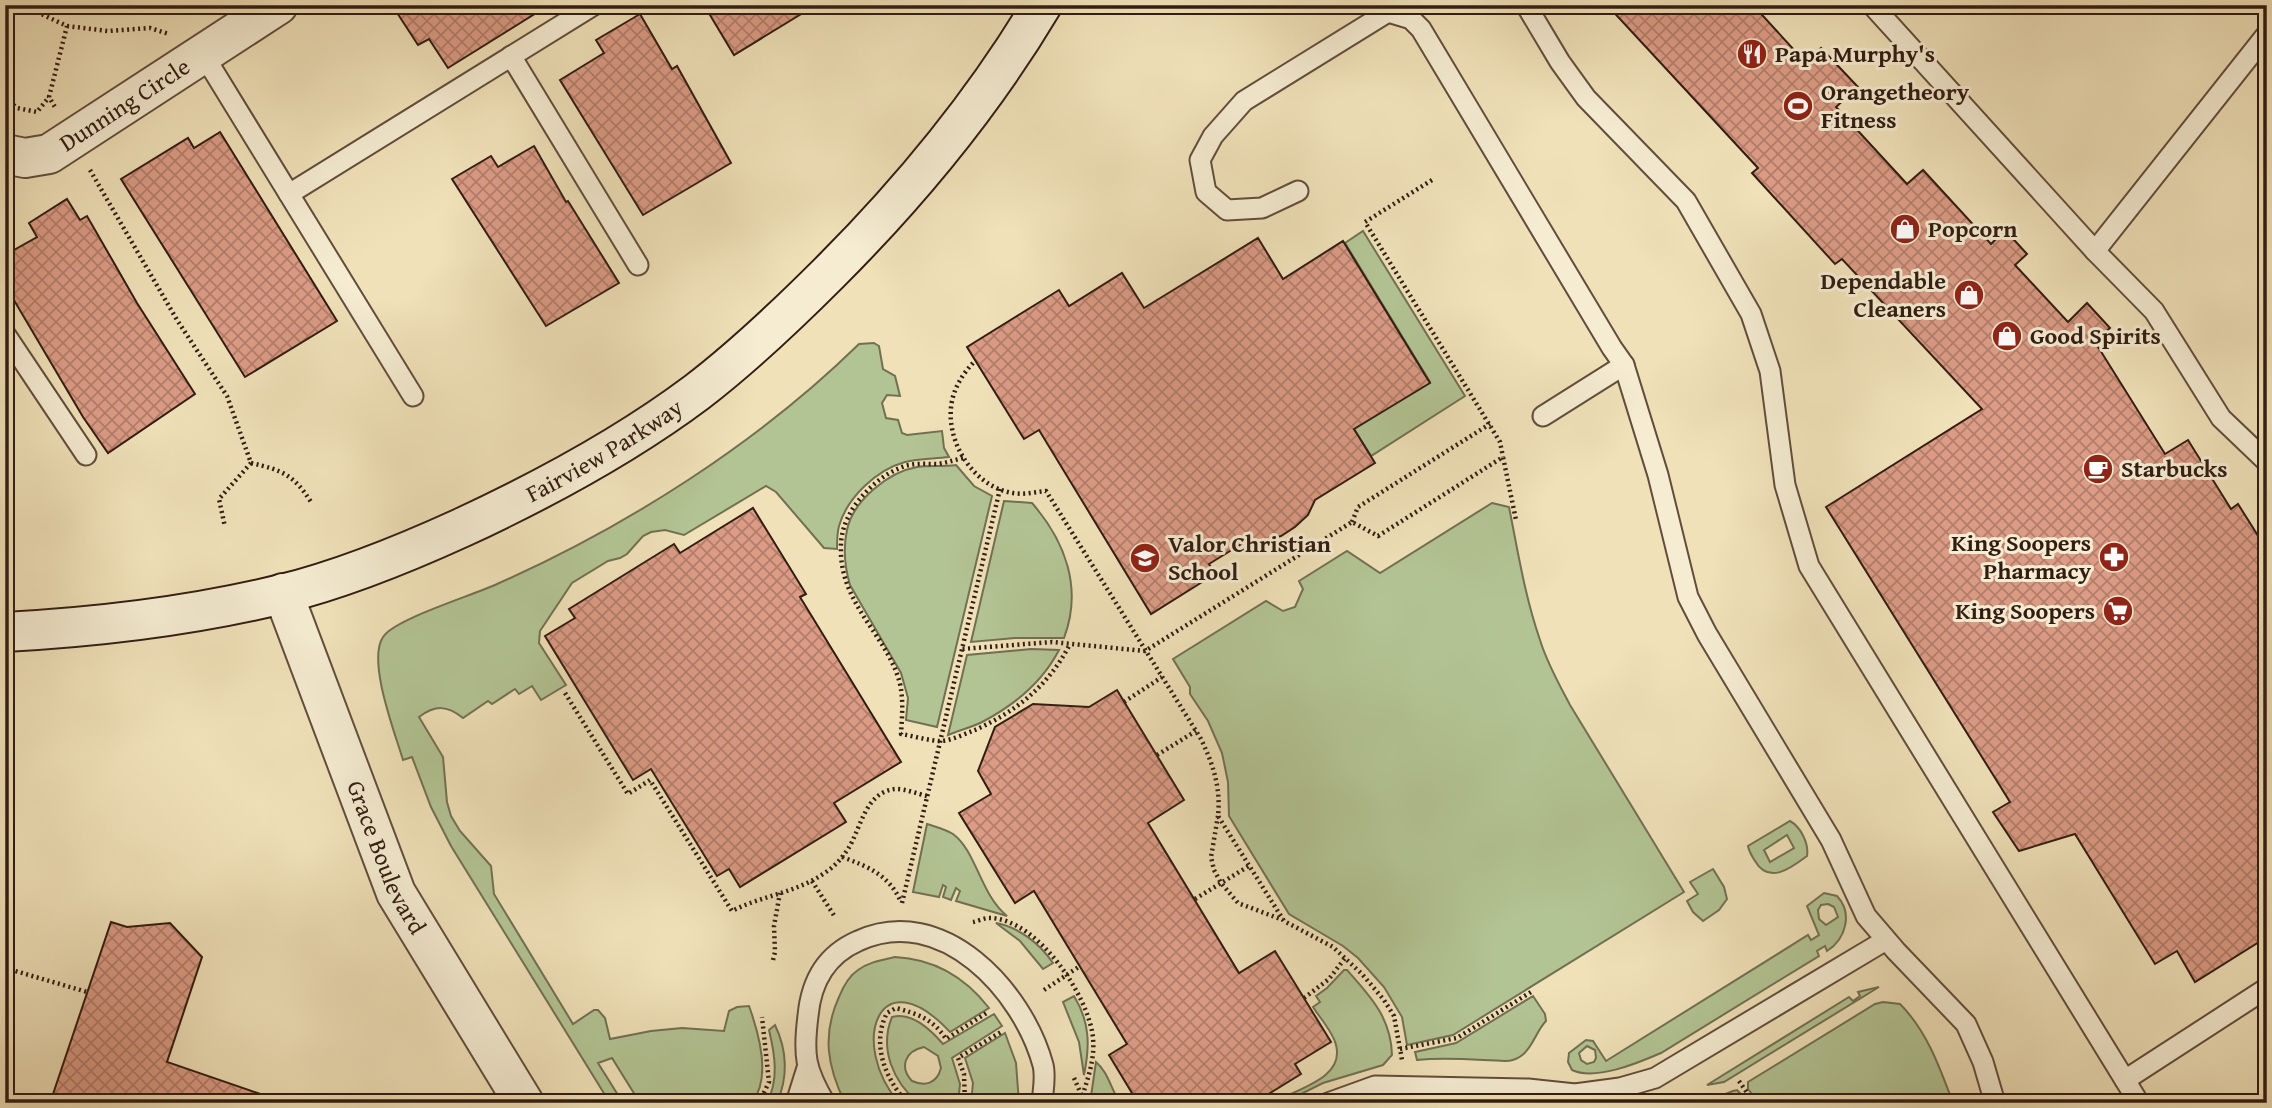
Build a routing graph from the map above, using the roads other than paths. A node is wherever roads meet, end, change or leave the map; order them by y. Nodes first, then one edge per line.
1 (278, 5) edge
2 (594, 5) edge
3 (1042, 5) edge
4 (1526, 5) edge
5 (1872, 5) edge
6 (2267, 34) edge
7 (187, 44) junction
8 (511, 57) junction
9 (5, 154) edge
10 (1298, 191) dead end
11 (289, 194) junction
12 (2095, 251) junction
13 (638, 265) dead end
14 (5, 334) edge
15 (1624, 365) junction
16 (413, 396) dead end
17 (1543, 416) dead end
18 (86, 455) dead end
19 (2267, 462) edge
20 (283, 593) junction
21 (5, 632) edge
22 (1886, 940) junction
23 (2267, 988) edge
24 (807, 1068) junction
25 (2125, 1080) junction
26 (524, 1103) edge
27 (796, 1103) edge
28 (825, 1103) edge
29 (1042, 1103) edge
30 (1328, 1103) edge
31 (1996, 1103) edge
32 (2139, 1103) edge

1 - 7 main road, Dunning Circle
2 - 8 lane
3 - 20 main road, Fairview Parkway
4 - 25 lane
5 - 12 lane
6 - 12 lane
7 - 9 main road, Dunning Circle
7 - 11 lane
8 - 11 lane
8 - 13 lane
10 - 15 lane
11 - 16 lane
12 - 19 lane
14 - 18 lane
15 - 17 lane
15 - 22 lane
20 - 21 main road, Fairview Parkway
20 - 26 main road, Grace Boulevard
22 - 30 lane
22 - 31 lane
23 - 25 lane
24 - 27 lane
24 - 28 lane
24 - 29 lane
25 - 32 lane

